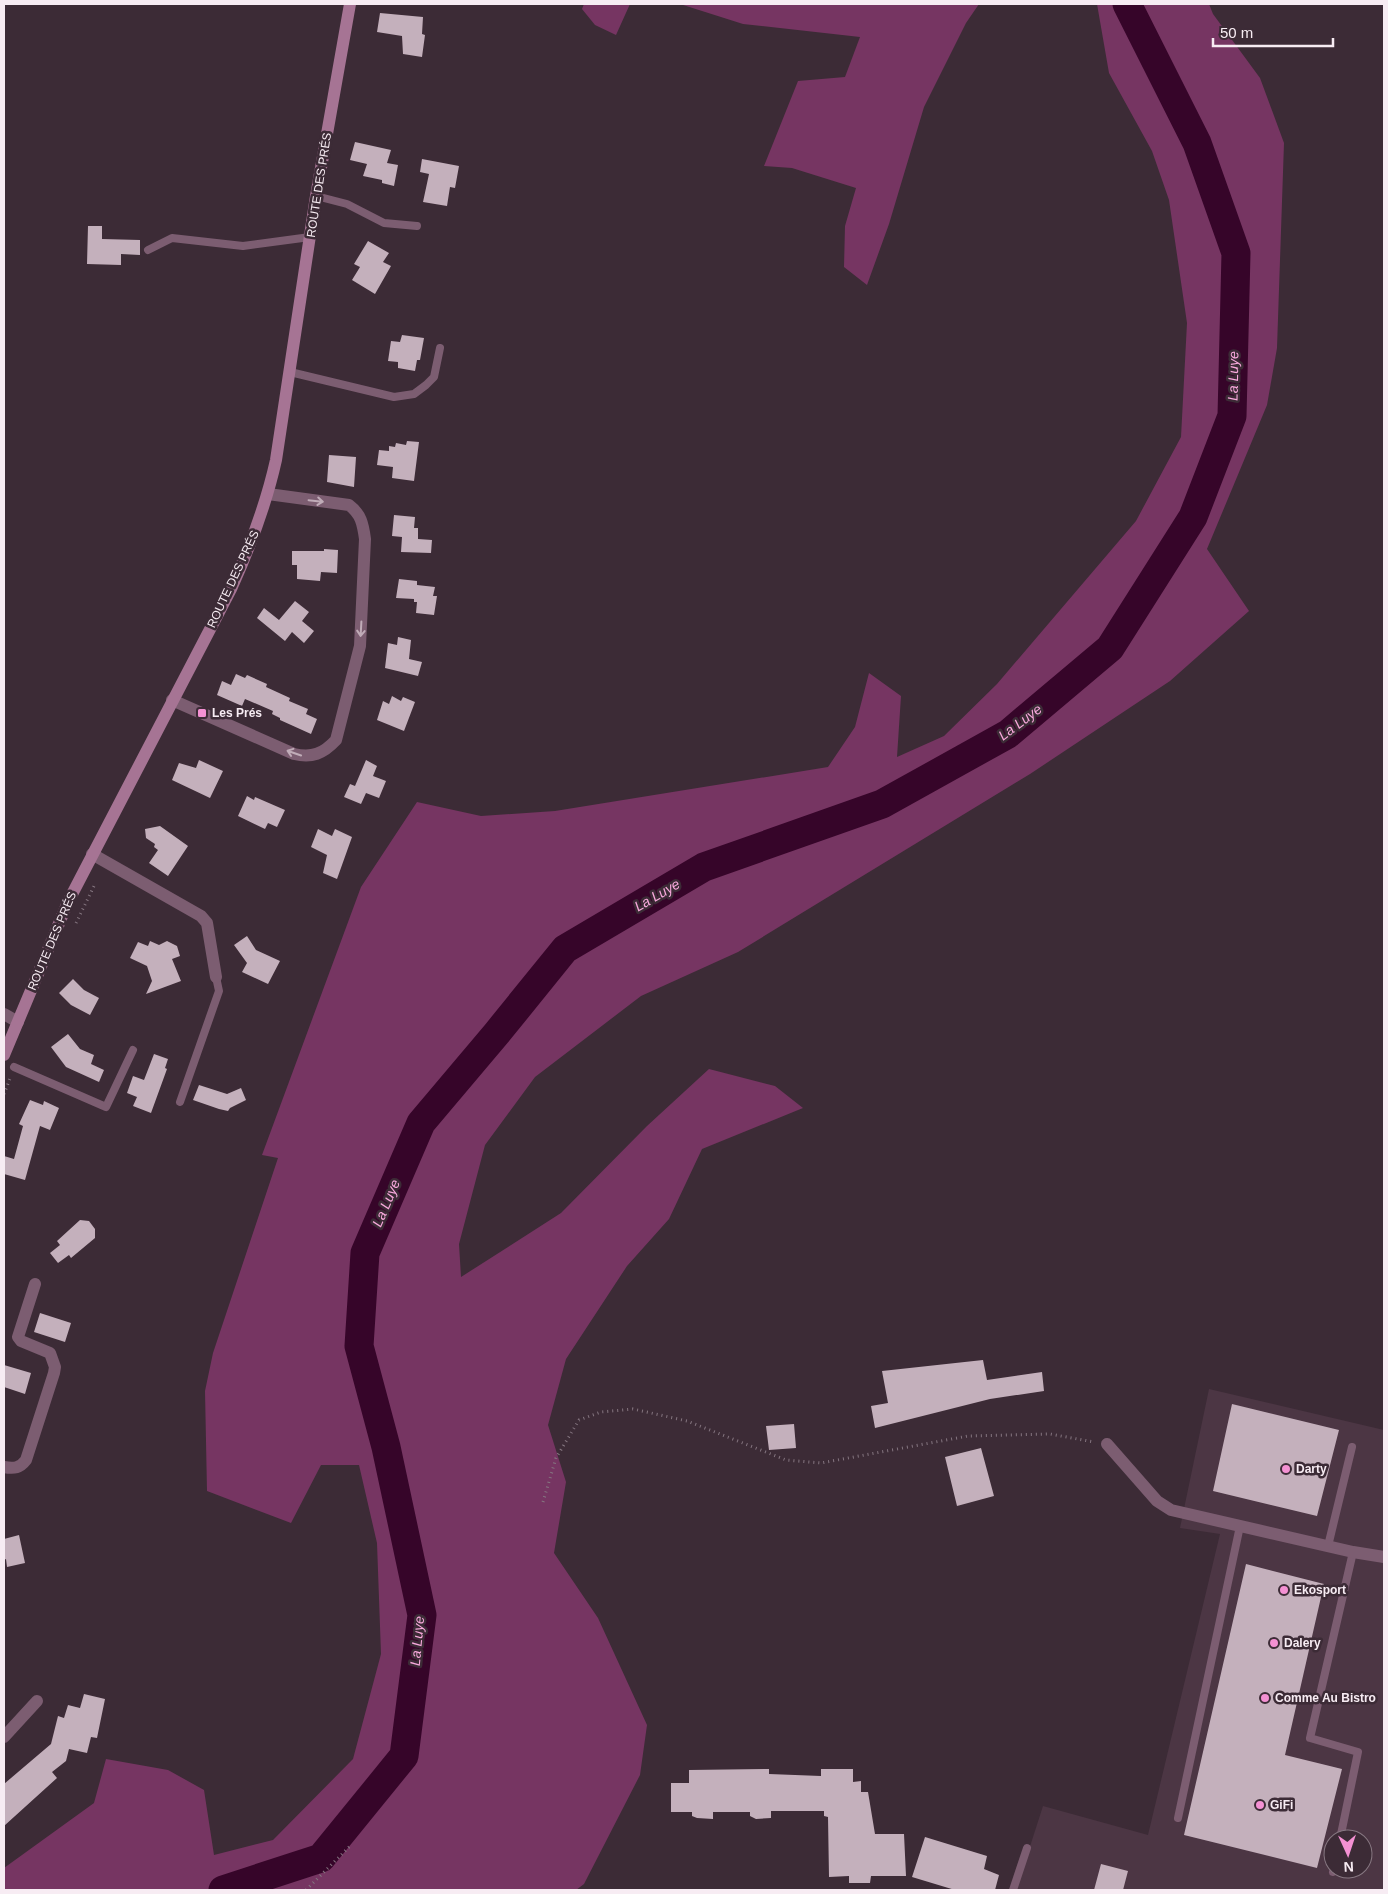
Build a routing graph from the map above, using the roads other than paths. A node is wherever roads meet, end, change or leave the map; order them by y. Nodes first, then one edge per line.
1 (350, 4) edge
2 (316, 196) junction
3 (417, 226) dead end
4 (310, 237) junction
5 (148, 250) dead end
6 (440, 348) dead end
7 (290, 372) junction
8 (268, 494) junction
9 (172, 700) junction
10 (92, 854) junction
11 (216, 978) joint
12 (4, 1014) edge
13 (18, 1022) junction
14 (133, 1050) dead end
15 (4, 1056) edge
16 (14, 1067) road end
17 (180, 1102) dead end
18 (35, 1284) dead end
19 (1107, 1444) road end
20 (1352, 1447) dead end
21 (4, 1467) edge
22 (1240, 1526) junction
23 (1328, 1546) junction
24 (1353, 1552) junction
25 (1384, 1557) edge
26 (37, 1701) dead end
27 (4, 1737) edge
28 (1178, 1818) dead end
29 (1342, 1829) edge
30 (1027, 1848) dead end
31 (1013, 1890) edge

1 - 2 street, ROUTE DES PRÉS
2 - 3 lane
2 - 4 street, ROUTE DES PRÉS
4 - 5 lane
4 - 7 street, ROUTE DES PRÉS
6 - 7 lane
7 - 8 street, ROUTE DES PRÉS
8 - 9 street, ROUTE DES PRÉS
8 -> 9 street
9 - 10 street, ROUTE DES PRÉS
10 - 11 street
10 - 13 street, ROUTE DES PRÉS
11 - 17 lane
12 - 13 street
13 - 15 street, ROUTE DES PRÉS
14 - 16 lane
18 - 21 street
19 - 22 street
20 - 23 lane
22 - 23 street
22 - 28 lane
23 - 24 street
24 - 25 street
24 - 29 lane
26 - 27 street
30 - 31 lane

